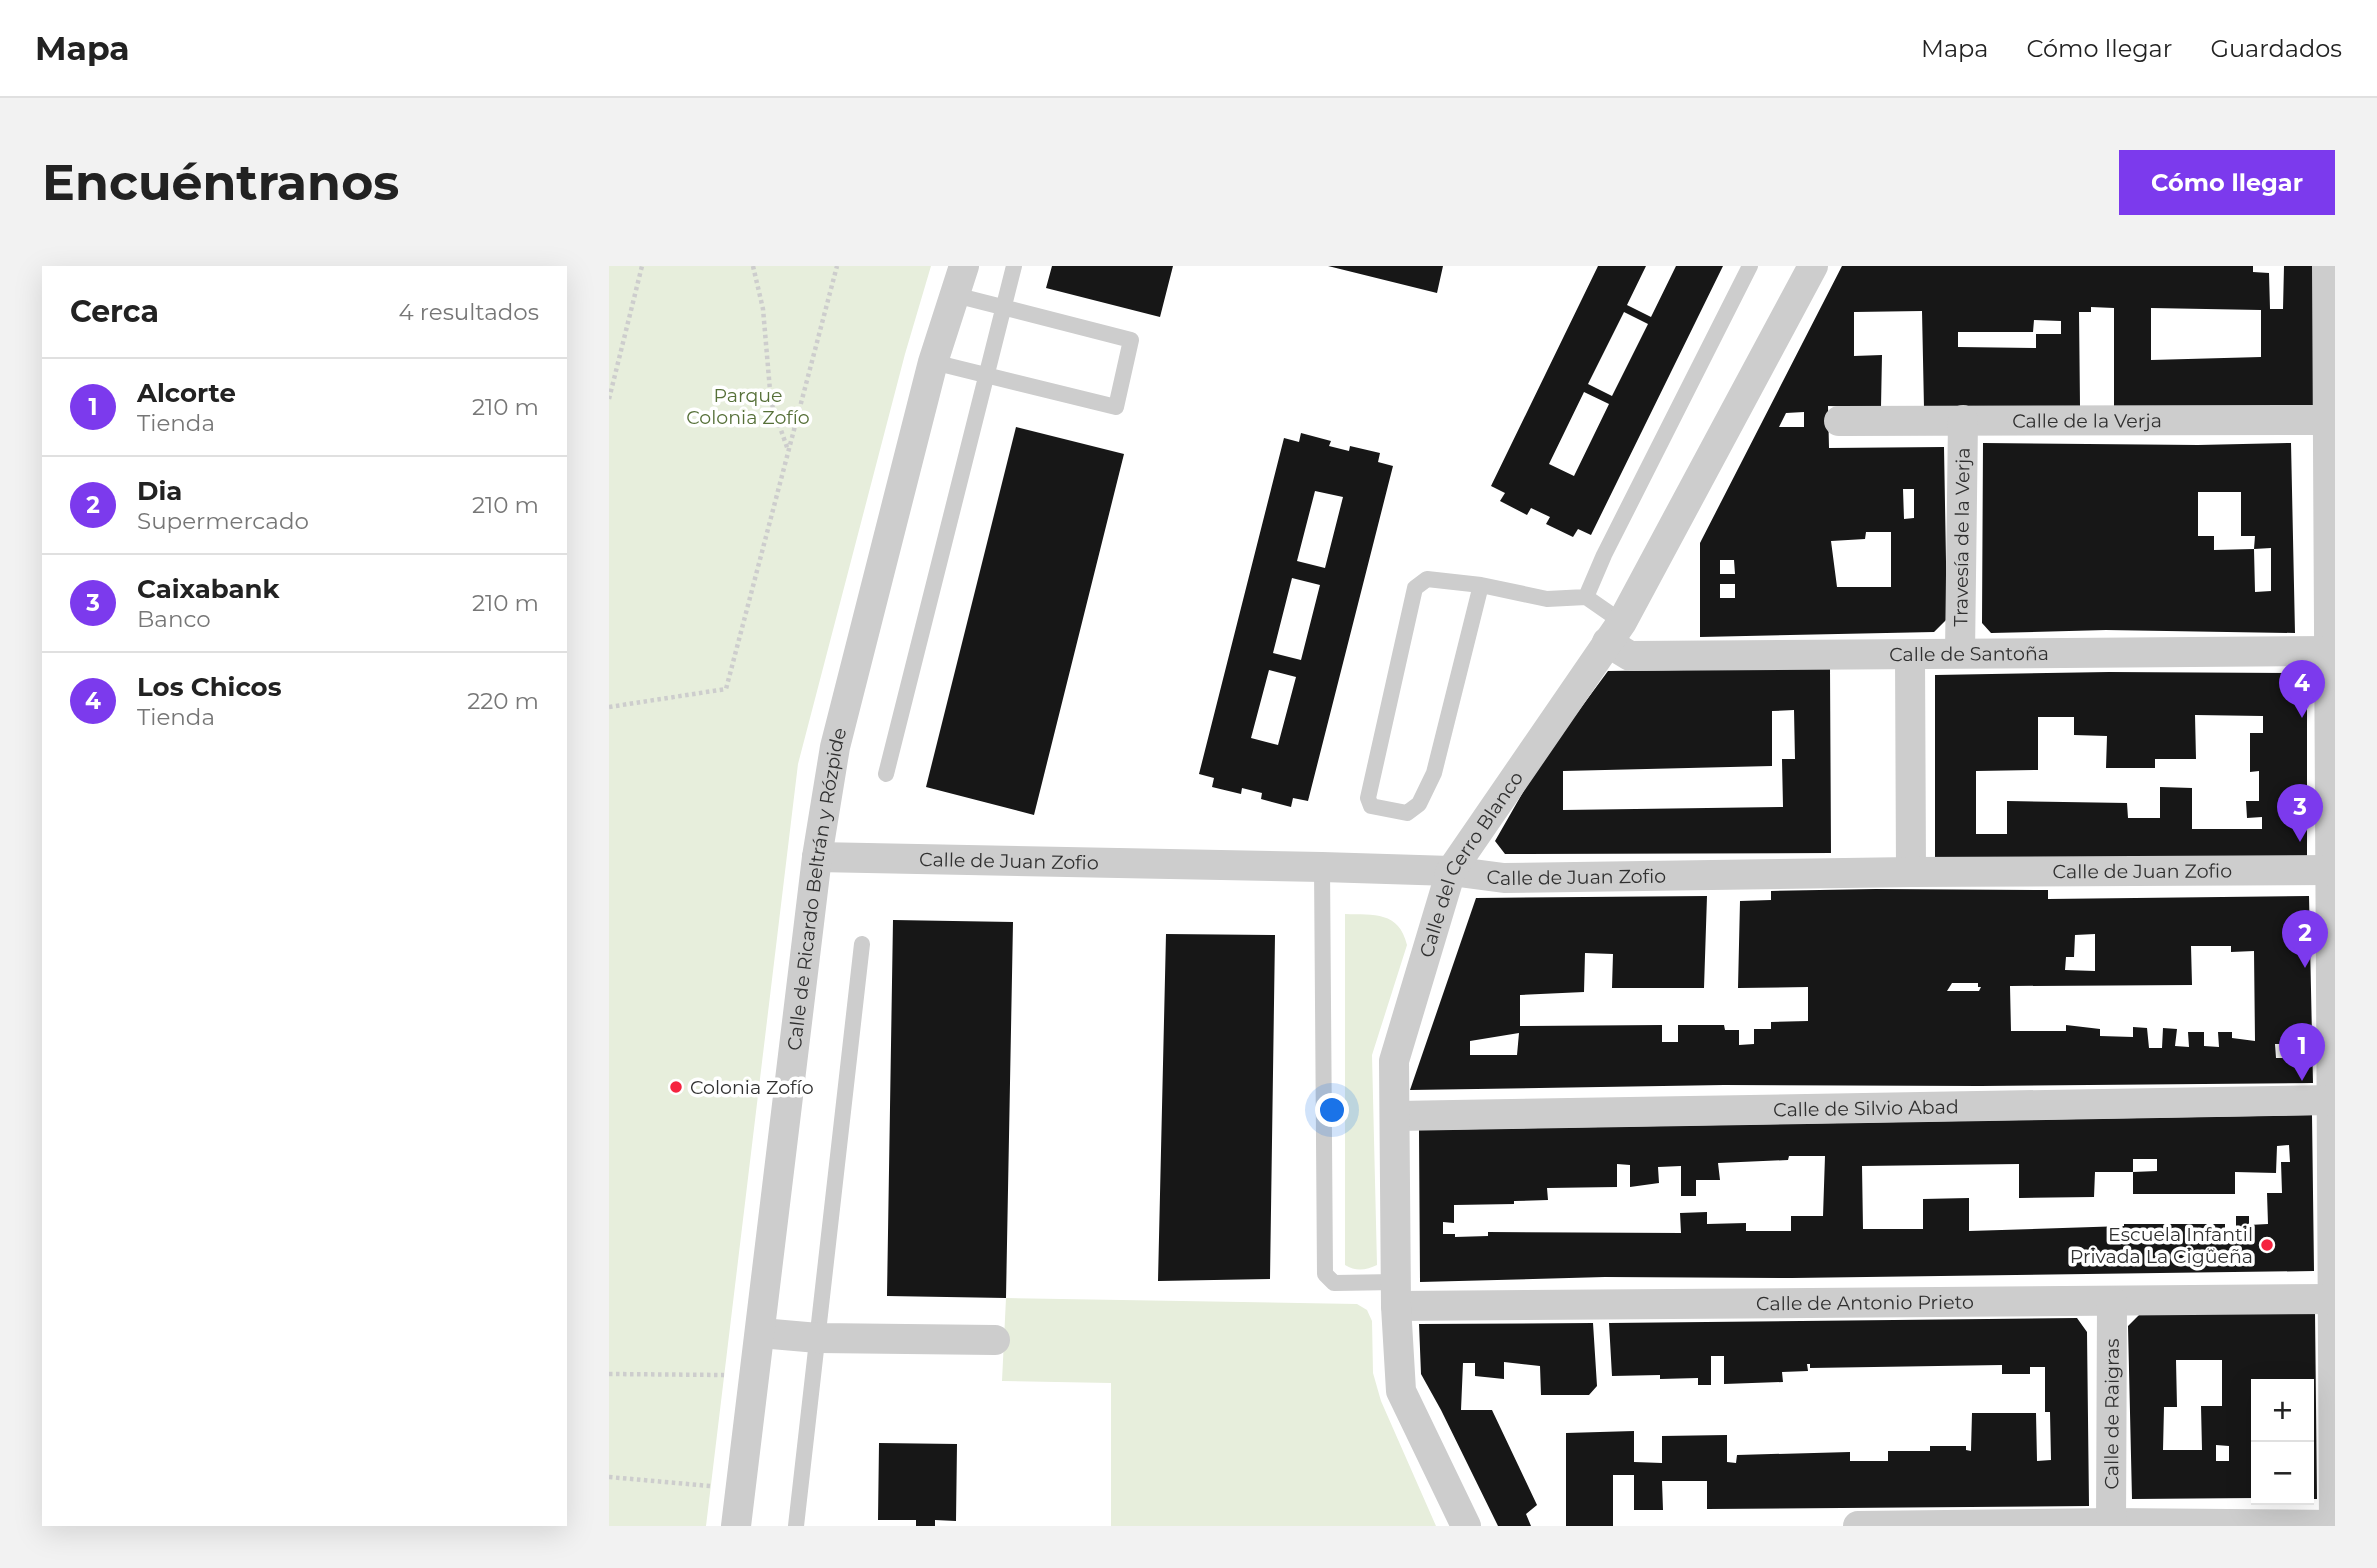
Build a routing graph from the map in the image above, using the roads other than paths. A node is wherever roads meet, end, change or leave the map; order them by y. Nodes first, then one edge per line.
1 (964, 266) edge
2 (1014, 266) edge
3 (1750, 266) edge
4 (1813, 266) edge
5 (2327, 266) edge
6 (955, 295) junction
7 (1003, 307) junction
8 (933, 362) junction
9 (985, 376) junction
10 (1963, 420) junction
11 (2332, 420) edge
12 (1839, 421) dead end
13 (1481, 585) junction
14 (1586, 597) junction
15 (1615, 632) junction
16 (2332, 651) edge
17 (1960, 653) junction
18 (1910, 655) junction
19 (886, 774) dead end
20 (817, 857) junction
21 (1322, 867) junction
22 (2333, 870) edge
23 (1451, 871) junction
24 (1911, 872) junction
25 (862, 944) dead end
26 (2333, 1100) edge
27 (1395, 1116) junction
28 (1396, 1294) junction
29 (2334, 1299) edge
30 (2112, 1301) junction
31 (761, 1333) junction
32 (818, 1338) junction
33 (995, 1340) dead end
34 (2111, 1524) edge
35 (1896, 1525) edge
36 (2334, 1525) edge
37 (736, 1526) edge
38 (796, 1526) edge
39 (1466, 1526) edge
40 (1859, 1526) edge

1 - 6 street, Calle de Ricardo Beltrán y Rózpide
2 - 7 lane
3 - 14 lane
4 - 15 street, Calle del Cerro Blanco
5 - 11 street
6 - 7 lane
6 - 8 street, Calle de Ricardo Beltrán y Rózpide
7 - 9 lane
7 - 9 lane
8 - 9 lane
8 - 20 street, Calle de Ricardo Beltrán y Rózpide
9 - 19 lane
10 - 11 street, Calle de la Verja
10 - 12 street, Calle de la Verja
10 - 17 street, Travesía de la Verja
11 - 16 street
13 - 13 lane
13 - 14 lane
14 - 15 lane
15 - 18 street, Calle de Santoña
15 - 23 street, Calle del Cerro Blanco
16 - 17 street, Calle de Santoña
16 - 22 street
17 - 18 street, Calle de Santoña
18 - 24 street
20 - 21 street, Calle de Juan Zofio
20 - 31 street, Calle de Ricardo Beltrán y Rózpide
21 - 23 street, Calle de Juan Zofio
21 - 28 lane
22 - 24 street, Calle de Juan Zofio
22 - 26 street
23 - 24 street, Calle de Juan Zofio
23 - 27 street, Calle del Cerro Blanco
25 - 32 lane
26 - 27 street, Calle de Silvio Abad
26 - 29 street
27 - 28 street, Calle del Cerro Blanco
28 - 30 street, Calle de Antonio Prieto
28 - 39 street, Calle del Cerro Blanco
29 - 30 street, Calle de Antonio Prieto
29 - 36 street
30 - 34 street, Calle de Raigras
31 - 32 street
31 - 37 street, Calle de Ricardo Beltrán y Rózpide
32 - 33 street
32 - 38 lane
34 - 35 street
34 - 36 street
35 - 40 street

